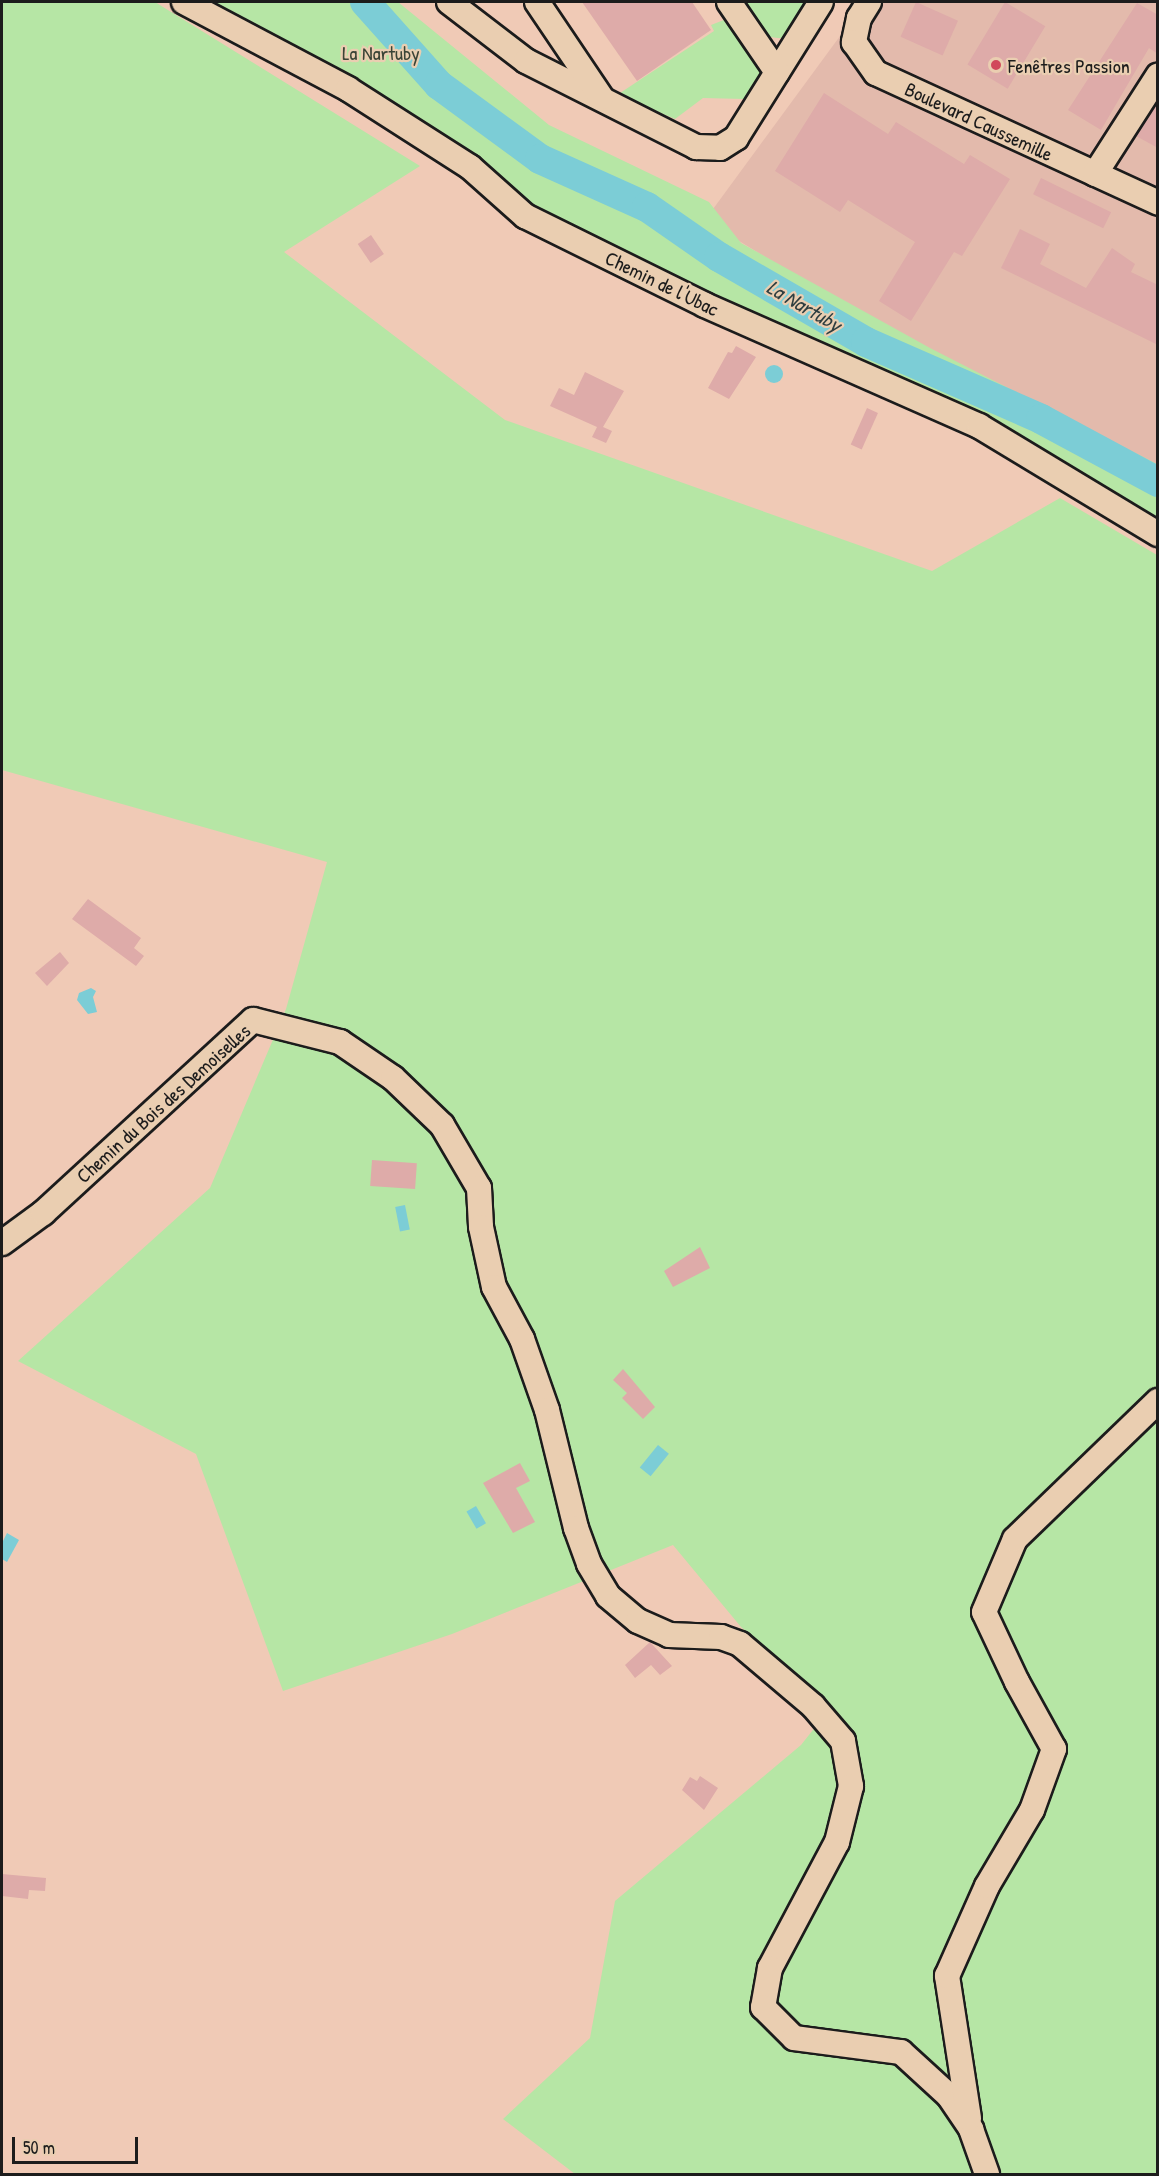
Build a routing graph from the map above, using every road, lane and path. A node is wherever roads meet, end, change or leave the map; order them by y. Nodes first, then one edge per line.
1 (184, 2) edge
2 (449, 2) edge
3 (537, 2) edge
4 (729, 2) edge
5 (821, 2) edge
6 (869, 2) edge
7 (777, 72) junction
8 (1158, 76) edge
9 (602, 99) junction
10 (1095, 174) junction
11 (1158, 202) edge
12 (1158, 534) edge
13 (2, 1243) edge
14 (1158, 1401) edge
15 (971, 2129) junction
16 (987, 2175) edge

1 - 12 street, Chemin de l'Ubac
2 - 9 street
3 - 9 street
4 - 7 street
5 - 7 street
6 - 10 street, Boulevard Caussemille
7 - 9 street
8 - 10 street
10 - 11 street, Boulevard Caussemille
13 - 15 street, Chemin du Bois des Demoiselles
14 - 15 street
15 - 16 street, Chemin du Bois des Demoiselles

